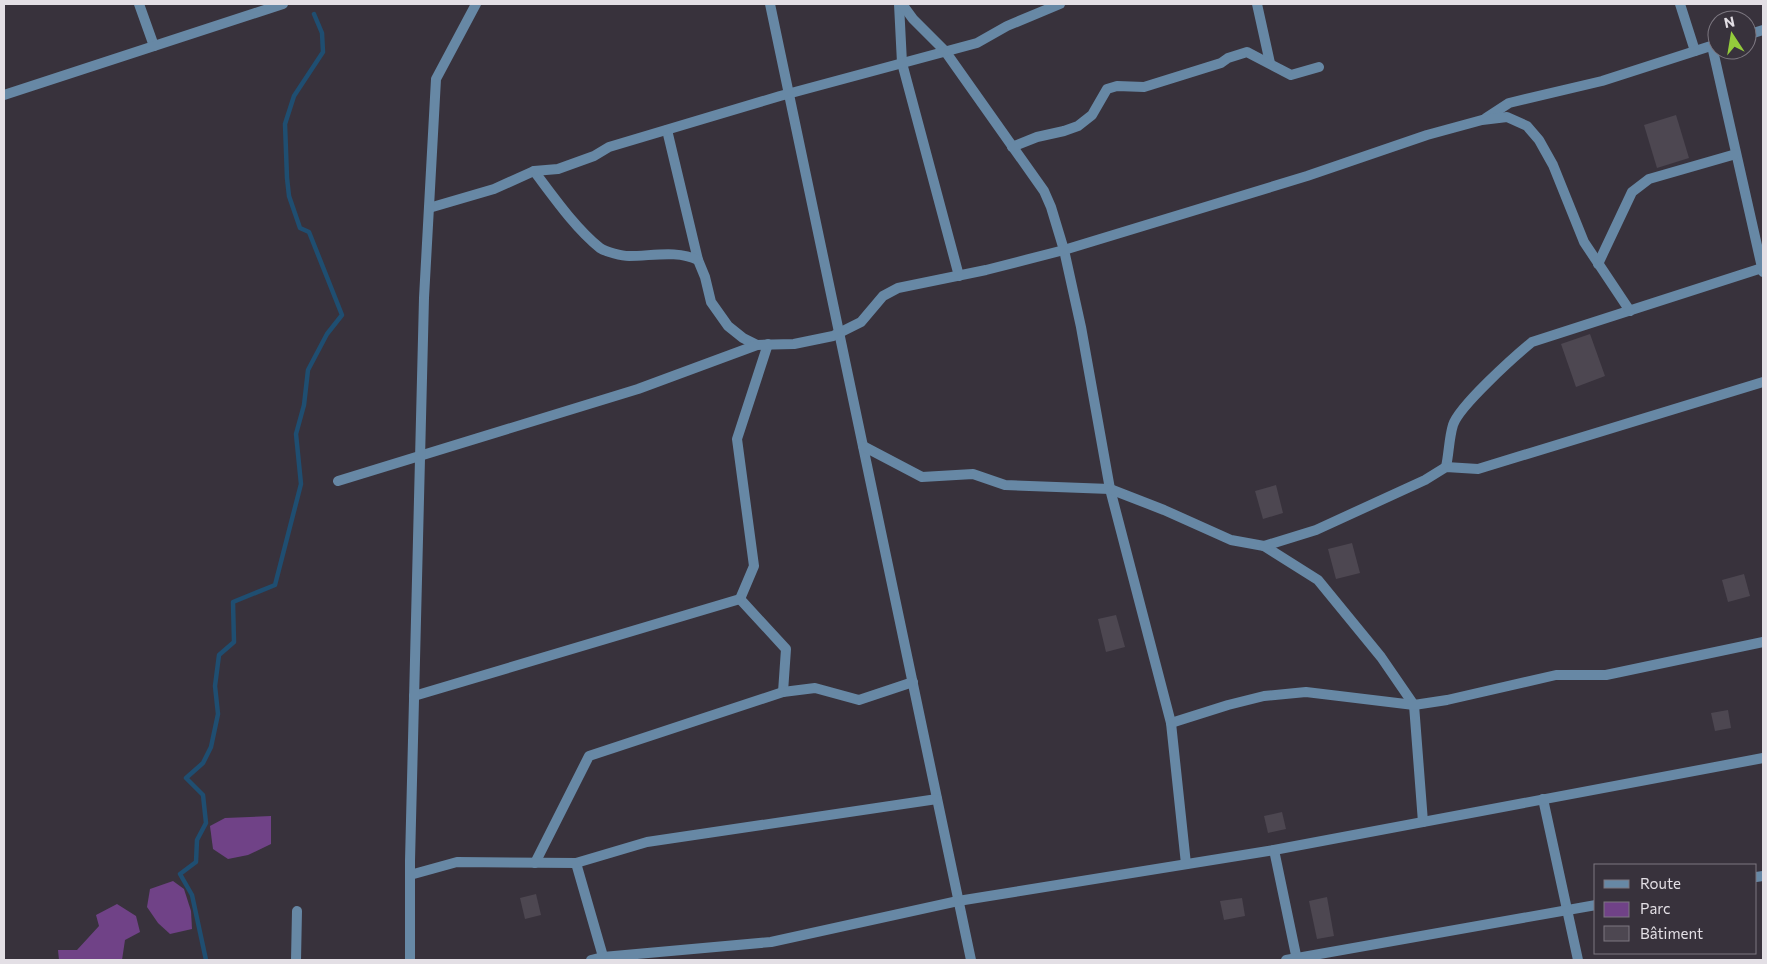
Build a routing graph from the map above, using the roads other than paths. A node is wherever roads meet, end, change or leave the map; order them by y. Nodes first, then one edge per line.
1 (139, 4) edge
2 (283, 4) edge
3 (476, 4) edge
4 (770, 4) edge
5 (900, 4) edge
6 (1060, 4) edge
7 (1257, 4) edge
8 (1680, 4) edge
9 (154, 46) junction
10 (1707, 47) edge
11 (944, 51) junction
12 (1695, 51) junction
13 (1717, 60) edge
14 (902, 63) junction
15 (1270, 63) junction
16 (1319, 67) dead end
17 (790, 93) junction
18 (4, 95) edge
19 (1482, 120) junction
20 (667, 130) junction
21 (1012, 147) junction
22 (1736, 154) junction
23 (534, 172) junction
24 (429, 208) junction
25 (1064, 250) junction
26 (698, 260) junction
27 (1598, 264) junction
28 (1763, 270) edge
29 (959, 276) junction
30 (1630, 311) junction
31 (840, 333) junction
32 (768, 344) junction
33 (757, 345) junction
34 (1763, 382) edge
35 (863, 446) junction
36 (420, 456) junction
37 (1446, 467) junction
38 (338, 481) dead end
39 (1110, 489) junction
40 (1264, 546) junction
41 (740, 599) junction
42 (1763, 642) edge
43 (913, 682) junction
44 (784, 692) junction
45 (414, 696) junction
46 (1414, 705) junction
47 (1171, 723) junction
48 (1763, 758) edge
49 (937, 799) junction
50 (1543, 799) junction
51 (1423, 822) junction
52 (1274, 850) junction
53 (535, 863) junction
54 (576, 863) junction
55 (1186, 864) junction
56 (410, 875) junction
57 (958, 901) junction
58 (1594, 906) edge
59 (297, 910) dead end
60 (1568, 910) junction
61 (604, 959) edge
62 (1297, 959) edge
63 (296, 960) edge
64 (410, 960) edge
65 (591, 960) edge
66 (971, 960) edge
67 (1286, 960) edge
68 (1578, 960) edge

1 - 9 street
2 - 9 street
3 - 24 street
4 - 17 street
5 - 11 street
5 - 14 street
6 - 11 street
7 - 15 street
8 - 12 street
9 - 18 street
10 - 12 street
11 - 14 street
11 - 21 street
12 - 19 street
13 - 22 street
14 - 17 street
14 - 29 street
15 - 16 street
15 - 21 street
17 - 20 street
17 - 31 street
19 - 25 street
19 - 27 street
20 - 23 street
20 - 26 street
21 - 25 street
22 - 27 street
22 - 28 street
23 - 24 street
23 - 26 street
24 - 36 street
25 - 29 street
25 - 39 street
26 - 33 street
27 - 30 street
28 - 30 street
29 - 31 street
30 - 37 street
31 - 32 street
31 - 35 street
32 - 33 street
32 - 41 street
33 - 36 street
34 - 37 street
35 - 39 street
35 - 43 street
36 - 38 street
36 - 45 street
37 - 40 street
39 - 40 street
39 - 47 street
40 - 46 street
41 - 44 street
41 - 45 street
42 - 46 street
43 - 44 street
43 - 49 street
44 - 53 street
45 - 56 street
46 - 47 street
46 - 51 street
47 - 55 street
48 - 50 street
49 - 54 street
49 - 57 street
50 - 51 street
50 - 60 street
51 - 52 street
52 - 55 street
52 - 62 street
53 - 54 street
53 - 56 street
54 - 61 street
55 - 57 street
56 - 64 street
57 - 61 street
57 - 66 street
58 - 60 street
59 - 63 street
60 - 62 street
60 - 68 street
61 - 65 street
62 - 67 street

